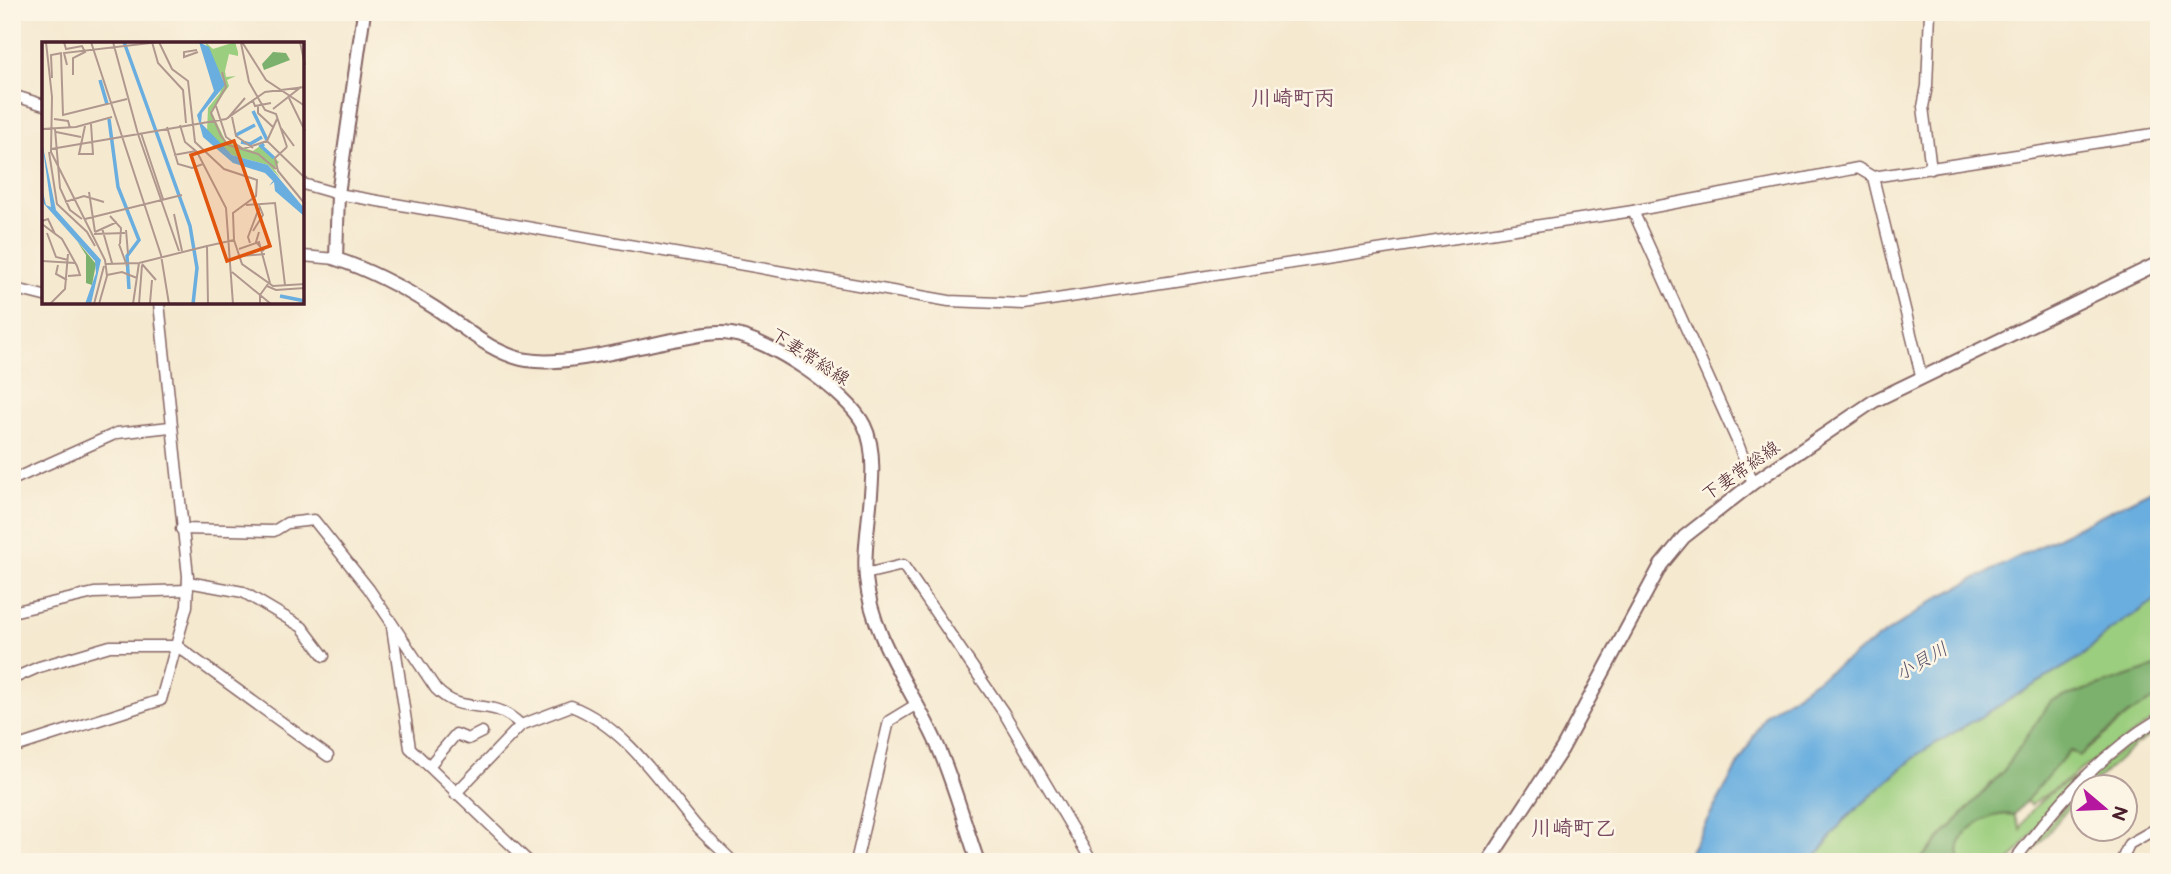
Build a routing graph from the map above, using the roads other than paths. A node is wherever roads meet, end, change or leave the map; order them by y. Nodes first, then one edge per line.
1 (364, 12) edge
2 (1930, 12) edge
3 (12, 95) edge
4 (42, 104) edge
5 (2159, 133) edge
6 (1931, 169) junction
7 (1872, 177) junction
8 (304, 184) edge
9 (338, 194) junction
10 (1633, 211) junction
11 (304, 256) edge
12 (336, 259) junction
13 (2159, 263) edge
14 (12, 288) edge
15 (42, 296) edge
16 (159, 304) edge
17 (1921, 375) junction
18 (170, 427) junction
19 (12, 480) edge
20 (1753, 483) junction
21 (181, 529) junction
22 (865, 574) junction
23 (188, 586) junction
24 (12, 612) edge
25 (391, 623) junction
26 (177, 646) junction
27 (324, 656) dead end
28 (12, 679) edge
29 (917, 704) junction
30 (2159, 719) edge
31 (521, 725) junction
32 (482, 732) dead end
33 (12, 748) edge
34 (328, 756) dead end
35 (429, 766) junction
36 (455, 794) junction
37 (2159, 827) edge
38 (529, 862) edge
39 (733, 862) edge
40 (856, 862) edge
41 (978, 862) edge
42 (1092, 862) edge
43 (1488, 862) edge
44 (2013, 862) edge
45 (2121, 862) edge

1 - 9 main road
2 - 6 street
3 - 4 street
5 - 6 street
6 - 7 street
7 - 10 street
7 - 17 street
8 - 9 street
9 - 10 street
9 - 12 main road
10 - 20 street
11 - 12 street
12 - 22 main road, 下妻常総線
13 - 17 main road, 下妻常総線
14 - 15 street
16 - 18 street
17 - 20 main road, 下妻常総線
18 - 19 street
18 - 21 street
20 - 43 main road, 下妻常総線
21 - 23 street
21 - 25 street
22 - 29 main road, 下妻常総線
22 - 42 street
23 - 24 street
23 - 26 street
23 - 27 street
25 - 31 street
25 - 35 street
26 - 28 street
26 - 33 street
26 - 34 street
29 - 40 street
29 - 41 main road, 下妻常総線
30 - 44 street
31 - 36 street
31 - 39 street
32 - 35 street
35 - 36 street
36 - 38 street
37 - 45 street

